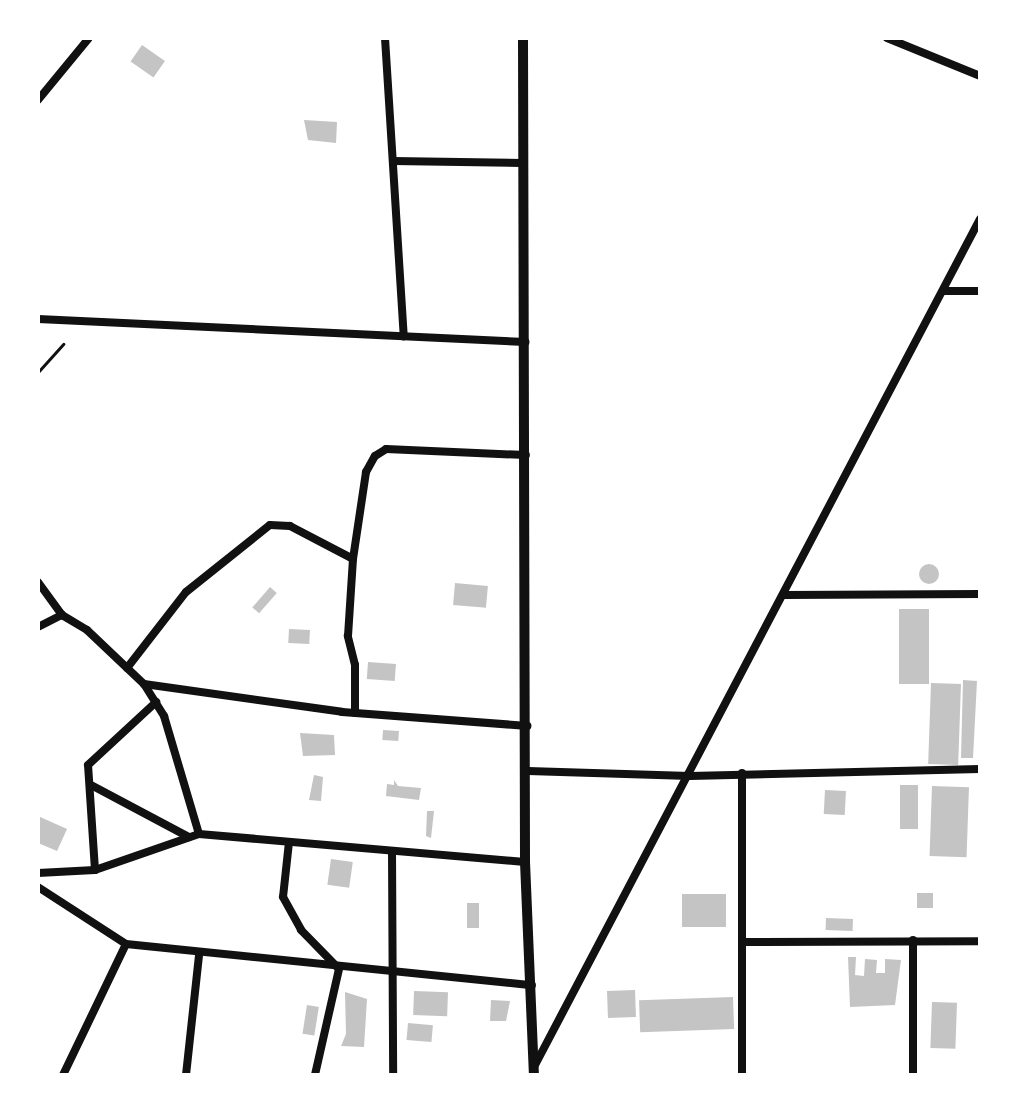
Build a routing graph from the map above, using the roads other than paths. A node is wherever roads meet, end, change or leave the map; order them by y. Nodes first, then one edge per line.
1 (89, 38) edge
2 (385, 38) edge
3 (523, 38) edge
4 (887, 38) edge
5 (980, 76) edge
6 (38, 100) edge
7 (393, 161) junction
8 (522, 163) junction
9 (980, 219) edge
10 (945, 291) junction
11 (980, 291) edge
12 (38, 319) edge
13 (404, 336) junction
14 (525, 342) junction
15 (526, 455) junction
16 (353, 559) junction
17 (38, 582) edge
18 (980, 594) edge
19 (785, 595) junction
20 (62, 615) junction
21 (38, 627) edge
22 (127, 668) junction
23 (144, 684) junction
24 (156, 702) junction
25 (355, 713) junction
26 (527, 726) junction
27 (980, 769) edge
28 (528, 771) junction
29 (742, 773) junction
30 (690, 776) junction
31 (91, 785) junction
32 (194, 836) junction
33 (289, 842) junction
34 (392, 851) junction
35 (525, 862) junction
36 (95, 870) junction
37 (38, 873) edge
38 (38, 887) edge
39 (913, 940) junction
40 (980, 941) edge
41 (743, 942) junction
42 (126, 944) junction
43 (199, 956) junction
44 (339, 969) junction
45 (395, 974) junction
46 (532, 985) junction
47 (534, 1071) edge
48 (63, 1075) edge
49 (186, 1075) edge
50 (315, 1075) edge
51 (393, 1075) edge
52 (742, 1075) edge
53 (913, 1075) edge

1 - 6 street
2 - 7 street
3 - 8 street
4 - 5 street
7 - 8 street
7 - 13 street
8 - 14 street
9 - 10 street
10 - 11 street
10 - 19 street
12 - 13 street
13 - 14 street
14 - 15 street
15 - 16 street
15 - 26 street
16 - 22 street
16 - 25 street
17 - 20 street
18 - 19 street
19 - 30 street
20 - 21 street
20 - 22 street
22 - 23 street
23 - 24 street
23 - 25 street
24 - 31 street
24 - 32 street
25 - 26 street
26 - 28 street
27 - 29 street
28 - 30 street
28 - 35 street
29 - 30 street
29 - 41 street
30 - 47 street
31 - 32 street
31 - 36 street
32 - 33 street
32 - 36 street
33 - 34 street
33 - 44 street
34 - 35 street
34 - 45 street
35 - 46 street
36 - 37 street
38 - 42 street
39 - 40 street
39 - 41 street
39 - 53 street
41 - 52 street
42 - 43 street
42 - 48 street
43 - 44 street
43 - 49 street
44 - 45 street
44 - 50 street
45 - 46 street
45 - 51 street
46 - 47 street

